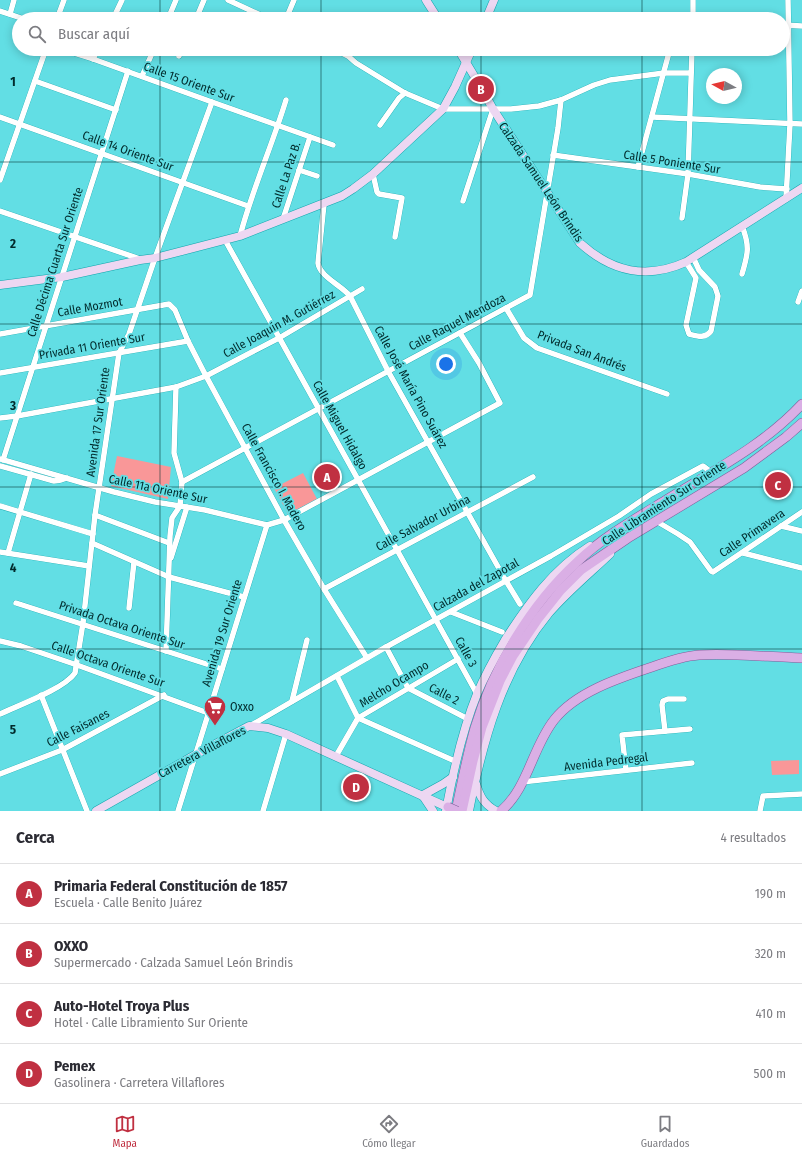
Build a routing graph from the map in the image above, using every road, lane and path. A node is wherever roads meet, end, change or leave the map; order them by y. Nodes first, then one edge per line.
1 (14, 0) edge
2 (64, 0) edge
3 (122, 0) edge
4 (176, 0) edge
5 (204, 0) edge
6 (228, 0) edge
7 (294, 0) edge
8 (426, 0) edge
9 (494, 0) edge
10 (693, 0) edge
11 (788, 0) edge
12 (0, 11) edge
13 (60, 12) edge
14 (116, 12) edge
15 (171, 12) edge
16 (199, 12) edge
17 (253, 12) edge
18 (289, 12) edge
19 (434, 12) edge
20 (489, 12) edge
21 (693, 12) edge
22 (787, 12) edge
23 (10, 14) joint
24 (790, 25) edge
25 (802, 26) edge
26 (44, 56) edge
27 (83, 56) edge
28 (94, 56) edge
29 (151, 56) edge
30 (348, 56) edge
31 (462, 56) edge
32 (469, 56) edge
33 (668, 56) edge
34 (691, 56) edge
35 (787, 56) edge
36 (93, 59) junction
37 (466, 62) junction
38 (128, 71) junction
39 (664, 73) junction
40 (690, 74) junction
41 (142, 76) junction
42 (35, 81) junction
43 (405, 93) junction
44 (286, 100) dead end
45 (561, 100) junction
46 (212, 102) junction
47 (443, 109) junction
48 (493, 109) junction
49 (116, 110) junction
50 (0, 117) edge
51 (652, 117) junction
52 (689, 119) junction
53 (20, 124) junction
54 (790, 124) junction
55 (802, 124) edge
56 (380, 125) dead end
57 (278, 126) junction
58 (310, 137) junction
59 (333, 145) dead end
60 (102, 154) junction
61 (553, 156) junction
62 (638, 167) junction
63 (299, 170) junction
64 (373, 174) junction
65 (688, 174) junction
66 (317, 176) dead end
67 (0, 180) edge
68 (183, 183) junction
69 (787, 189) junction
70 (802, 189) edge
71 (547, 193) junction
72 (786, 199) junction
73 (463, 201) dead end
74 (324, 204) junction
75 (248, 206) junction
76 (0, 211) edge
77 (682, 218) dead end
78 (283, 220) junction
79 (742, 226) junction
80 (240, 236) junction
81 (75, 237) junction
82 (395, 237) dead end
83 (225, 240) junction
84 (155, 258) junction
85 (689, 259) junction
86 (140, 260) junction
87 (742, 274) dead end
88 (62, 277) junction
89 (0, 285) edge
90 (362, 289) dead end
91 (802, 291) edge
92 (350, 296) junction
93 (798, 302) dead end
94 (169, 304) joint
95 (506, 308) junction
96 (138, 309) junction
97 (46, 326) junction
98 (460, 333) junction
99 (0, 334) edge
100 (279, 338) junction
101 (188, 341) junction
102 (119, 353) junction
103 (32, 368) junction
104 (388, 371) junction
105 (0, 373) edge
106 (206, 376) junction
107 (176, 387) junction
108 (667, 394) dead end
109 (112, 399) junction
110 (802, 404) edge
111 (318, 408) junction
112 (17, 416) junction
113 (0, 418) edge
114 (802, 422) edge
115 (428, 442) junction
116 (245, 448) junction
117 (1, 459) edge
118 (0, 466) edge
119 (711, 472) junction
120 (31, 474) junction
121 (688, 474) junction
122 (533, 477) dead end
123 (67, 478) junction
124 (358, 480) junction
125 (182, 482) junction
126 (694, 483) junction
127 (99, 487) junction
128 (0, 506) edge
129 (180, 506) junction
130 (187, 507) junction
131 (20, 512) junction
132 (802, 512) edge
133 (468, 513) junction
134 (95, 514) junction
135 (284, 520) junction
136 (656, 521) junction
137 (267, 525) junction
138 (782, 526) junction
139 (618, 529) junction
140 (802, 531) edge
141 (93, 534) junction
142 (628, 538) junction
143 (92, 543) junction
144 (169, 543) junction
145 (397, 549) junction
146 (0, 552) edge
147 (8, 553) junction
148 (743, 553) junction
149 (134, 562) junction
150 (170, 562) junction
151 (88, 566) junction
152 (802, 568) edge
153 (169, 577) junction
154 (506, 581) junction
155 (324, 589) junction
156 (244, 597) junction
157 (16, 602) dead end
158 (520, 604) dead end
159 (129, 608) dead end
160 (452, 612) junction
161 (436, 620) junction
162 (82, 623) junction
163 (502, 632) dead end
164 (307, 640) dead end
165 (0, 641) edge
166 (386, 647) junction
167 (166, 651) junction
168 (367, 658) junction
169 (802, 658) edge
170 (458, 659) junction
171 (77, 665) junction
172 (222, 669) junction
173 (337, 676) junction
174 (408, 688) junction
175 (477, 694) junction
176 (41, 696) junction
177 (164, 696) junction
178 (684, 699) dead end
179 (292, 701) junction
180 (208, 713) junction
181 (0, 714) edge
182 (358, 718) junction
183 (468, 719) junction
184 (249, 726) junction
185 (690, 729) dead end
186 (665, 731) junction
187 (286, 734) junction
188 (62, 750) junction
189 (195, 755) junction
190 (336, 756) junction
191 (457, 762) junction
192 (692, 763) dead end
193 (626, 770) junction
194 (0, 774) edge
195 (453, 777) junction
196 (475, 782) junction
197 (522, 782) junction
198 (802, 794) edge
199 (423, 795) junction
200 (107, 807) edge
201 (451, 809) edge
202 (87, 811) edge
203 (96, 811) edge
204 (178, 811) edge
205 (263, 811) edge
206 (433, 811) edge
207 (462, 811) edge
208 (469, 811) edge
209 (496, 811) edge
210 (501, 811) edge
211 (760, 811) edge

1 - 23 street
2 - 13 street
3 - 14 street
4 - 15 street
5 - 16 street
6 - 17 street
7 - 18 street
8 - 19 street
9 - 20 street
10 - 21 street
11 - 22 street
12 - 23 street
24 - 25 street
26 - 42 street
27 - 36 street, Calle 15 Oriente Sur
28 - 36 street
29 - 41 street
30 - 43 street
31 - 37 street, Calzada Samuel León Brindis
32 - 37 street
33 - 39 street
34 - 40 street
35 - 54 street
36 - 38 street, Calle 15 Oriente Sur
37 - 47 street
37 - 48 street, Calzada Samuel León Brindis
38 - 41 street, Calle 15 Oriente Sur
38 - 49 street, Calle Décima Cuarta Sur Oriente
39 - 40 street
39 - 45 street
39 - 51 street
40 - 52 street
41 - 46 street, Calle 15 Oriente Sur
42 - 49 street
42 - 53 street
43 - 47 street
43 - 56 street
44 - 57 street
45 - 48 street
45 - 61 street
46 - 57 street, Calle 15 Oriente Sur
46 - 68 street, Avenida 17 Sur Oriente
47 - 48 street
47 - 64 street
48 - 71 street, Calzada Samuel León Brindis
48 - 73 street
49 - 60 street, Calle Décima Cuarta Sur Oriente
50 - 53 street, Calle 14 Oriente Sur
51 - 52 street
51 - 62 street
52 - 54 street
52 - 65 street
53 - 60 street, Calle 14 Oriente Sur
53 - 67 street
54 - 55 street
54 - 69 street
57 - 58 street, Calle 15 Oriente Sur
57 - 75 street
58 - 59 street, Calle 15 Oriente Sur
58 - 63 street, Calle La Paz B.
60 - 68 street, Calle 14 Oriente Sur
60 - 81 street, Calle Décima Cuarta Sur Oriente
61 - 62 street, Calle 5 Poniente Sur
61 - 71 street
62 - 65 street, Calle 5 Poniente Sur
63 - 66 street
63 - 78 street, Calle La Paz B.
64 - 74 street
64 - 82 street
65 - 69 street, Calle 5 Poniente Sur
65 - 77 street
68 - 75 street, Calle 14 Oriente Sur
68 - 84 street, Avenida 17 Sur Oriente
69 - 72 street
70 - 72 street, Calzada Samuel León Brindis
71 - 85 street, Calzada Samuel León Brindis
71 - 95 street, Calle Raquel Mendoza
72 - 79 street, Calzada Samuel León Brindis
74 - 78 street
74 - 92 street, Calle José María Pino Suárez
75 - 80 street
76 - 81 street
78 - 80 street
79 - 85 street, Calzada Samuel León Brindis
79 - 87 street
80 - 83 street
81 - 86 street
81 - 88 street, Calle Décima Cuarta Sur Oriente
83 - 84 street
83 - 100 street, Calle Miguel Hidalgo
84 - 86 street
84 - 96 street, Avenida 17 Sur Oriente
85 - 85 street
86 - 88 street
88 - 89 street
88 - 97 street, Calle Décima Cuarta Sur Oriente
90 - 92 street, Calle Joaquín M. Gutiérrez
91 - 93 street
92 - 100 street, Calle Joaquín M. Gutiérrez
92 - 104 street, Calle José María Pino Suárez
94 - 96 street, Calle Mozmot
94 - 101 street, Calle Francisco I. Madero
95 - 98 street, Calle Raquel Mendoza
95 - 108 street, Privada San Andrés
96 - 97 street, Calle Mozmot
96 - 102 street, Avenida 17 Sur Oriente
97 - 99 street, Calle Mozmot
97 - 103 street, Calle Décima Cuarta Sur Oriente
98 - 104 street, Calle Raquel Mendoza
98 - 115 street
100 - 106 street, Calle Joaquín M. Gutiérrez
100 - 111 street, Calle Miguel Hidalgo
101 - 102 street, Privada 11 Oriente Sur
101 - 106 street, Calle Francisco I. Madero
102 - 103 street, Privada 11 Oriente Sur
102 - 109 street, Avenida 17 Sur Oriente
103 - 105 street, Privada 11 Oriente Sur
103 - 112 street, Calle Décima Cuarta Sur Oriente
104 - 111 street, Calle Raquel Mendoza
104 - 115 street, Calle José María Pino Suárez
106 - 107 street, Calle Joaquín M. Gutiérrez
106 - 116 street, Calle Francisco I. Madero
107 - 109 street, Calle Joaquín M. Gutiérrez
107 - 125 street
109 - 112 street, Calle Joaquín M. Gutiérrez
109 - 127 street, Avenida 17 Sur Oriente
110 - 119 main road, Calle Libramiento Sur Oriente
111 - 116 street, Calle Raquel Mendoza
111 - 124 street, Calle Miguel Hidalgo
112 - 113 street, Calle Joaquín M. Gutiérrez
112 - 117 street, Calle Décima Cuarta Sur Oriente
114 - 136 main road, Calle Libramiento Sur Oriente
115 - 124 street
115 - 133 street, Calle José María Pino Suárez
116 - 125 street, Calle Raquel Mendoza
116 - 135 street, Calle Francisco I. Madero
117 - 123 street, Calle 11a Oriente Sur
118 - 120 street
119 - 121 street, Calzada del Zapotal
119 - 126 main road, Calle Libramiento Sur Oriente
120 - 123 street
120 - 131 street
121 - 126 street
121 - 154 street, Calzada del Zapotal
122 - 133 street, Calle Salvador Urbina
123 - 127 street, Calle 11a Oriente Sur
124 - 135 street
124 - 145 street, Calle Miguel Hidalgo
125 - 129 street
126 - 139 main road, Calle Libramiento Sur Oriente
127 - 129 street, Calle 11a Oriente Sur
127 - 134 street, Avenida 17 Sur Oriente
128 - 131 street
129 - 130 street, Calle 11a Oriente Sur
129 - 144 street
130 - 137 street, Calle 11a Oriente Sur
130 - 150 street
131 - 141 street
131 - 147 street
132 - 138 street, Calle Primavera
133 - 145 street, Calle Salvador Urbina
133 - 154 street, Calle José María Pino Suárez
134 - 141 street, Avenida 17 Sur Oriente
134 - 144 street
135 - 137 street
135 - 155 street, Calle Francisco I. Madero
136 - 142 main road, Calle Libramiento Sur Oriente
136 - 148 street, Calle Primavera
137 - 156 street, Avenida 19 Sur Oriente
138 - 140 street
138 - 148 street, Calle Primavera
139 - 175 street
139 - 201 main road, Calle Libramiento Sur Oriente
141 - 143 street, Avenida 17 Sur Oriente
142 - 196 street
142 - 207 main road, Calle Libramiento Sur Oriente
143 - 149 street
143 - 151 street, Avenida 17 Sur Oriente
144 - 150 street
145 - 155 street, Calle Salvador Urbina
145 - 161 street, Calle Miguel Hidalgo
146 - 147 street
147 - 151 street
148 - 152 street
149 - 153 street
149 - 159 street
150 - 153 street
151 - 162 street, Avenida 17 Sur Oriente
153 - 156 street
153 - 167 street
154 - 158 street, Calle José María Pino Suárez
154 - 160 street, Calzada del Zapotal
155 - 168 street, Calle Francisco I. Madero
156 - 172 street, Avenida 19 Sur Oriente
157 - 162 street, Privada Octava Oriente Sur
160 - 161 street, Calzada del Zapotal
160 - 163 street
161 - 166 street, Calzada del Zapotal
161 - 170 street, Calle 3
162 - 167 street, Privada Octava Oriente Sur
162 - 171 street, Avenida 17 Sur Oriente
164 - 179 street
165 - 171 street, Calle Octava Oriente Sur
166 - 168 street, Calzada del Zapotal
166 - 174 street
167 - 172 street, Privada Octava Oriente Sur
168 - 173 street, Calzada del Zapotal
169 - 197 main road
170 - 174 street, Melcho Ocampo
170 - 175 street, Calle 3
171 - 176 street, Avenida 17 Sur Oriente
171 - 177 street, Calle Octava Oriente Sur
172 - 180 street, Avenida 19 Sur Oriente
173 - 179 street, Calzada del Zapotal
173 - 182 street
174 - 182 street, Melcho Ocampo
174 - 183 street, Calle 2
175 - 183 street
176 - 181 street, Avenida 17 Sur Oriente
176 - 188 street
177 - 180 street, Calle Octava Oriente Sur
177 - 188 street, Calle Faisanes
178 - 186 street
179 - 184 street, Calzada del Zapotal
180 - 189 street, Avenida 19 Sur Oriente
182 - 190 street, Melcho Ocampo
182 - 191 street
183 - 191 street
184 - 187 street, Carretera Villaflores
184 - 189 street, Carretera Villaflores
185 - 186 street
186 - 193 street
187 - 190 street, Carretera Villaflores
187 - 205 street
188 - 194 street, Calle Faisanes
188 - 202 street
189 - 200 street, Carretera Villaflores
189 - 204 street, Avenida 19 Sur Oriente
190 - 199 street, Carretera Villaflores
191 - 195 street
192 - 193 street, Avenida Pedregal
193 - 197 street, Avenida Pedregal
195 - 199 street
195 - 201 street
196 - 208 street
196 - 209 street
197 - 210 main road
198 - 211 street
199 - 201 street, Carretera Villaflores
199 - 206 street
200 - 203 street, Carretera Villaflores

